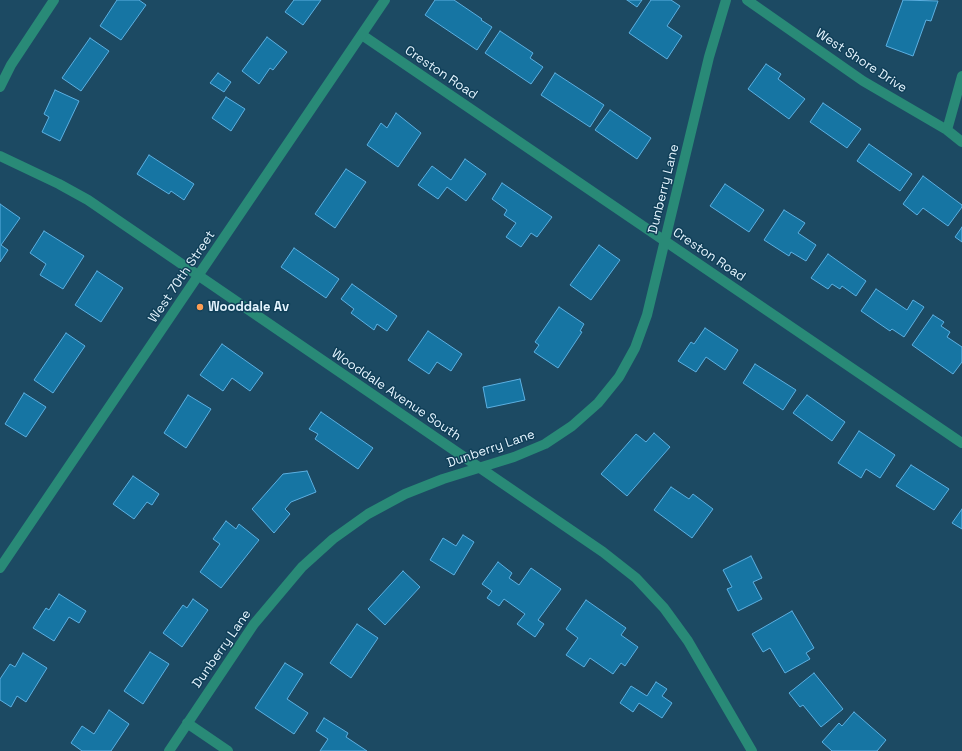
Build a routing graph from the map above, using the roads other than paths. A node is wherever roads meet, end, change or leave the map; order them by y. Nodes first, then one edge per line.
1 (54, 0) edge
2 (385, 0) edge
3 (726, 0) edge
4 (747, 0) edge
5 (362, 35) junction
6 (962, 76) edge
7 (0, 87) edge
8 (947, 130) junction
9 (962, 142) edge
10 (0, 156) edge
11 (665, 241) junction
12 (198, 276) junction
13 (962, 443) edge
14 (480, 468) junction
15 (0, 568) edge
16 (187, 723) junction
17 (750, 747) edge
18 (169, 751) edge
19 (228, 751) edge
20 (740, 751) edge

1 - 7 street
2 - 5 street, West 70th Street
3 - 11 street, Dunberry Lane
4 - 8 street, West Shore Drive
5 - 11 street, Creston Road
5 - 12 street, West 70th Street
6 - 8 street
8 - 9 street, West Shore Drive
10 - 12 street, Wooddale Avenue South
11 - 13 street, Creston Road
11 - 14 street, Dunberry Lane
12 - 14 street, Wooddale Avenue South
12 - 15 street, West 70th Street
14 - 16 street, Dunberry Lane
14 - 17 street, Wooddale Avenue South
16 - 18 street, Dunberry Lane
16 - 19 street
17 - 20 street

